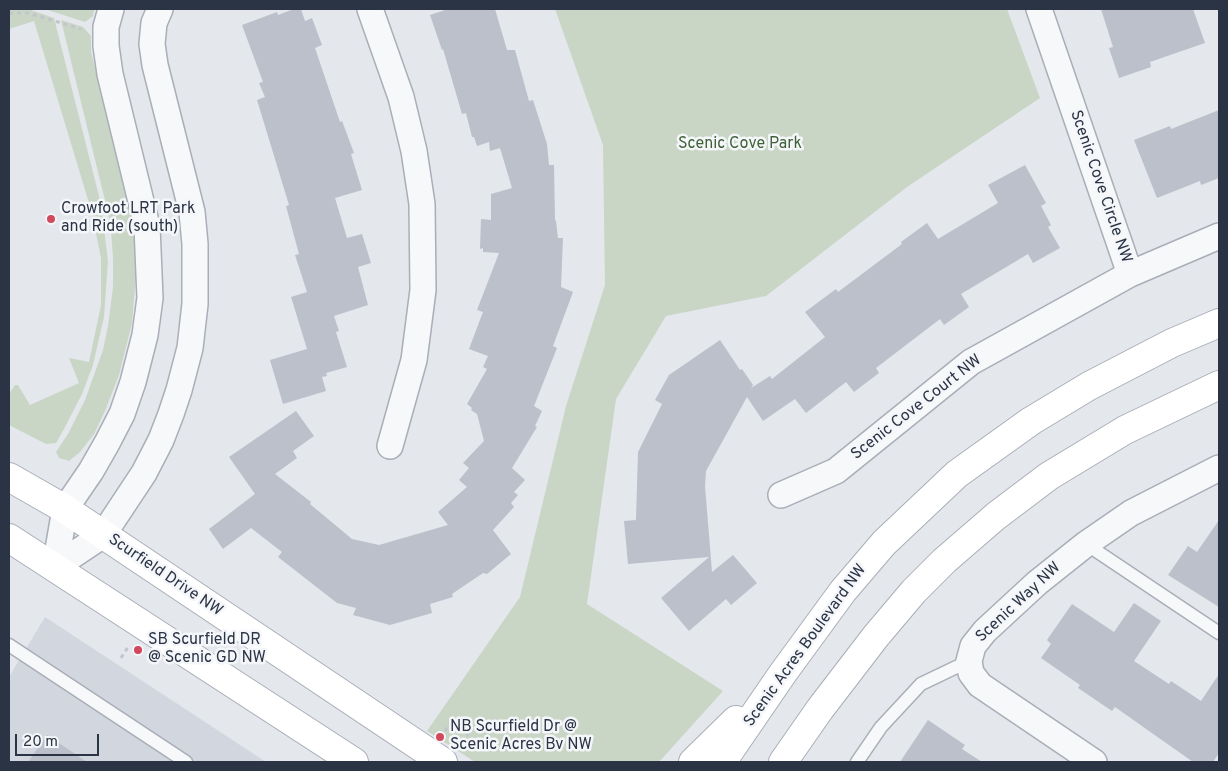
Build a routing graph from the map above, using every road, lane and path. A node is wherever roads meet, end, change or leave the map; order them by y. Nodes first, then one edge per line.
1 (111, 9) edge
2 (160, 9) edge
3 (370, 9) edge
4 (1039, 9) edge
5 (9, 13) edge
6 (82, 30) dead end
7 (1219, 236) edge
8 (1130, 274) junction
9 (1219, 323) edge
10 (1219, 385) edge
11 (390, 446) dead end
12 (1219, 468) edge
13 (9, 477) edge
14 (781, 495) dead end
15 (65, 509) junction
16 (103, 535) junction
17 (9, 538) edge
18 (1086, 544) junction
19 (55, 567) junction
20 (1219, 633) edge
21 (9, 645) edge
22 (969, 661) junction
23 (783, 673) junction
24 (470, 730) dead end
25 (451, 755) edge
26 (186, 762) edge
27 (354, 762) edge
28 (693, 762) edge
29 (722, 762) edge
30 (783, 762) edge
31 (857, 762) edge
32 (1094, 762) edge

1 - 15 street
2 - 16 street
3 - 11 street
4 - 8 street, Scenic Cove Circle NW
5 - 6 path
7 - 8 street, Scenic Cove Circle NW
8 - 14 street, Scenic Cove Court NW
9 - 23 street, Scenic Acres Boulevard NW
10 - 30 street
12 - 18 street, Scenic Way NW
13 - 15 street, Scurfield Drive NW
15 - 16 street, Scurfield Drive NW
15 - 19 street
16 - 19 street
16 - 25 street, Scurfield Drive NW
17 - 19 street
18 - 20 lane
18 - 22 street, Scenic Way NW
19 - 27 street
21 - 26 lane
22 - 31 lane
22 - 32 street, Scenic Way NW
23 - 28 street
23 - 29 street, Scenic Acres Boulevard NW
24 - 25 path

